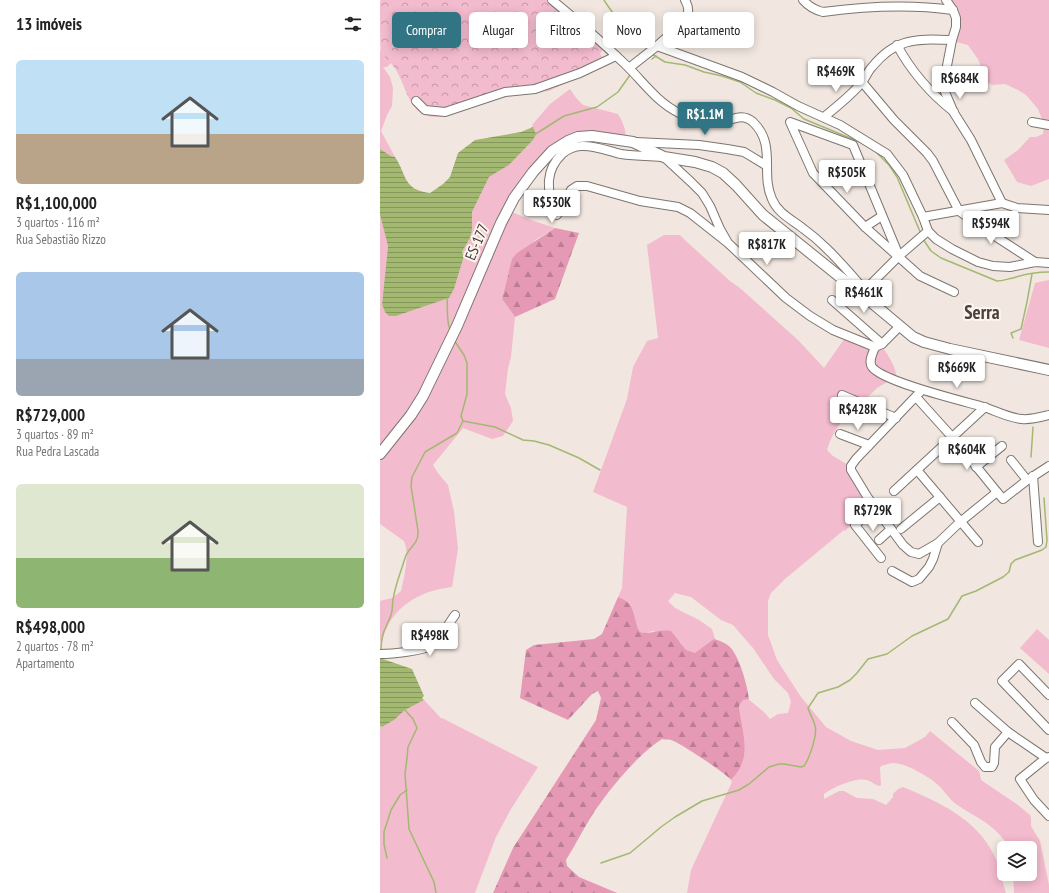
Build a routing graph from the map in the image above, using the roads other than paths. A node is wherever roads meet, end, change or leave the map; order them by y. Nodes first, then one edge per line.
1 (552, 0) edge
2 (684, 0) edge
3 (803, 0) edge
4 (946, 0) edge
5 (953, 10) junction
6 (952, 40) junction
7 (897, 45) junction
8 (652, 49) junction
9 (616, 56) junction
10 (629, 68) junction
11 (862, 82) junction
12 (416, 101) dead end
13 (954, 113) junction
14 (824, 117) junction
15 (1032, 122) dead end
16 (1049, 125) edge
17 (633, 142) junction
18 (664, 157) junction
19 (767, 162) junction
20 (1002, 203) junction
21 (1049, 204) edge
22 (1036, 208) junction
23 (1049, 210) edge
24 (959, 211) junction
25 (882, 216) junction
26 (923, 217) junction
27 (865, 227) junction
28 (928, 231) junction
29 (728, 243) junction
30 (899, 256) junction
31 (1035, 262) junction
32 (1049, 263) edge
33 (954, 292) dead end
34 (865, 293) junction
35 (832, 300) dead end
36 (900, 326) junction
37 (878, 345) junction
38 (1049, 370) edge
39 (922, 390) junction
40 (842, 395) dead end
41 (916, 397) junction
42 (985, 407) junction
43 (1049, 415) edge
44 (896, 418) junction
45 (840, 434) dead end
46 (953, 438) junction
47 (869, 445) junction
48 (1002, 446) dead end
49 (380, 454) edge
50 (1011, 460) dead end
51 (1049, 466) edge
52 (976, 467) junction
53 (917, 470) junction
54 (1030, 478) junction
55 (894, 491) dead end
56 (997, 492) junction
57 (940, 497) junction
58 (875, 507) junction
59 (961, 522) junction
60 (891, 529) junction
61 (901, 529) dead end
62 (879, 540) dead end
63 (978, 542) dead end
64 (1038, 542) dead end
65 (938, 543) junction
66 (881, 558) dead end
67 (892, 571) dead end
68 (455, 615) dead end
69 (380, 654) edge
70 (1049, 695) edge
71 (975, 703) dead end
72 (952, 722) dead end
73 (1049, 730) edge
74 (1008, 732) junction
75 (1047, 757) edge
76 (1049, 816) edge

1 - 9 street
2 - 8 street
3 - 5 street
4 - 5 street
5 - 6 street
6 - 7 street
6 - 13 street
7 - 11 street
7 - 13 street
8 - 10 street
8 - 14 street
9 - 10 street
9 - 12 street
10 - 19 street
11 - 14 street
11 - 24 street
13 - 20 street
14 - 26 street
15 - 16 street
17 - 18 main road, ES-177 / ES-177
17 - 19 street
17 - 49 main road, ES-177 / ES-177
18 - 29 street
18 - 29 street
18 - 34 main road, ES-177
19 - 34 street
20 - 22 street
20 - 24 street
21 - 22 street
22 - 23 street
24 - 26 street
24 - 31 street
25 - 27 street
25 - 27 street
25 - 30 street
26 - 28 street
27 - 30 street
28 - 30 street
28 - 31 street
29 - 37 street
30 - 33 street
30 - 34 street
31 - 32 street
34 - 36 main road, ES-177
35 - 37 street
36 - 37 street
36 - 38 main road, ES-177
37 - 39 street
39 - 41 street
39 - 42 street
40 - 44 street
41 - 44 street
41 - 46 street
42 - 43 street
42 - 46 street
44 - 47 street
45 - 47 street
46 - 52 street
46 - 53 street
47 - 58 street
48 - 52 street
50 - 54 street
51 - 54 street
52 - 56 street
53 - 55 street
53 - 57 street
54 - 56 street
54 - 64 street
56 - 59 street
57 - 59 street
57 - 61 street
58 - 60 street
58 - 66 street
59 - 63 street
59 - 65 street
60 - 62 street
60 - 65 street
65 - 67 street
68 - 69 street
70 - 73 street
71 - 74 street
72 - 74 street
74 - 75 street
75 - 76 street

